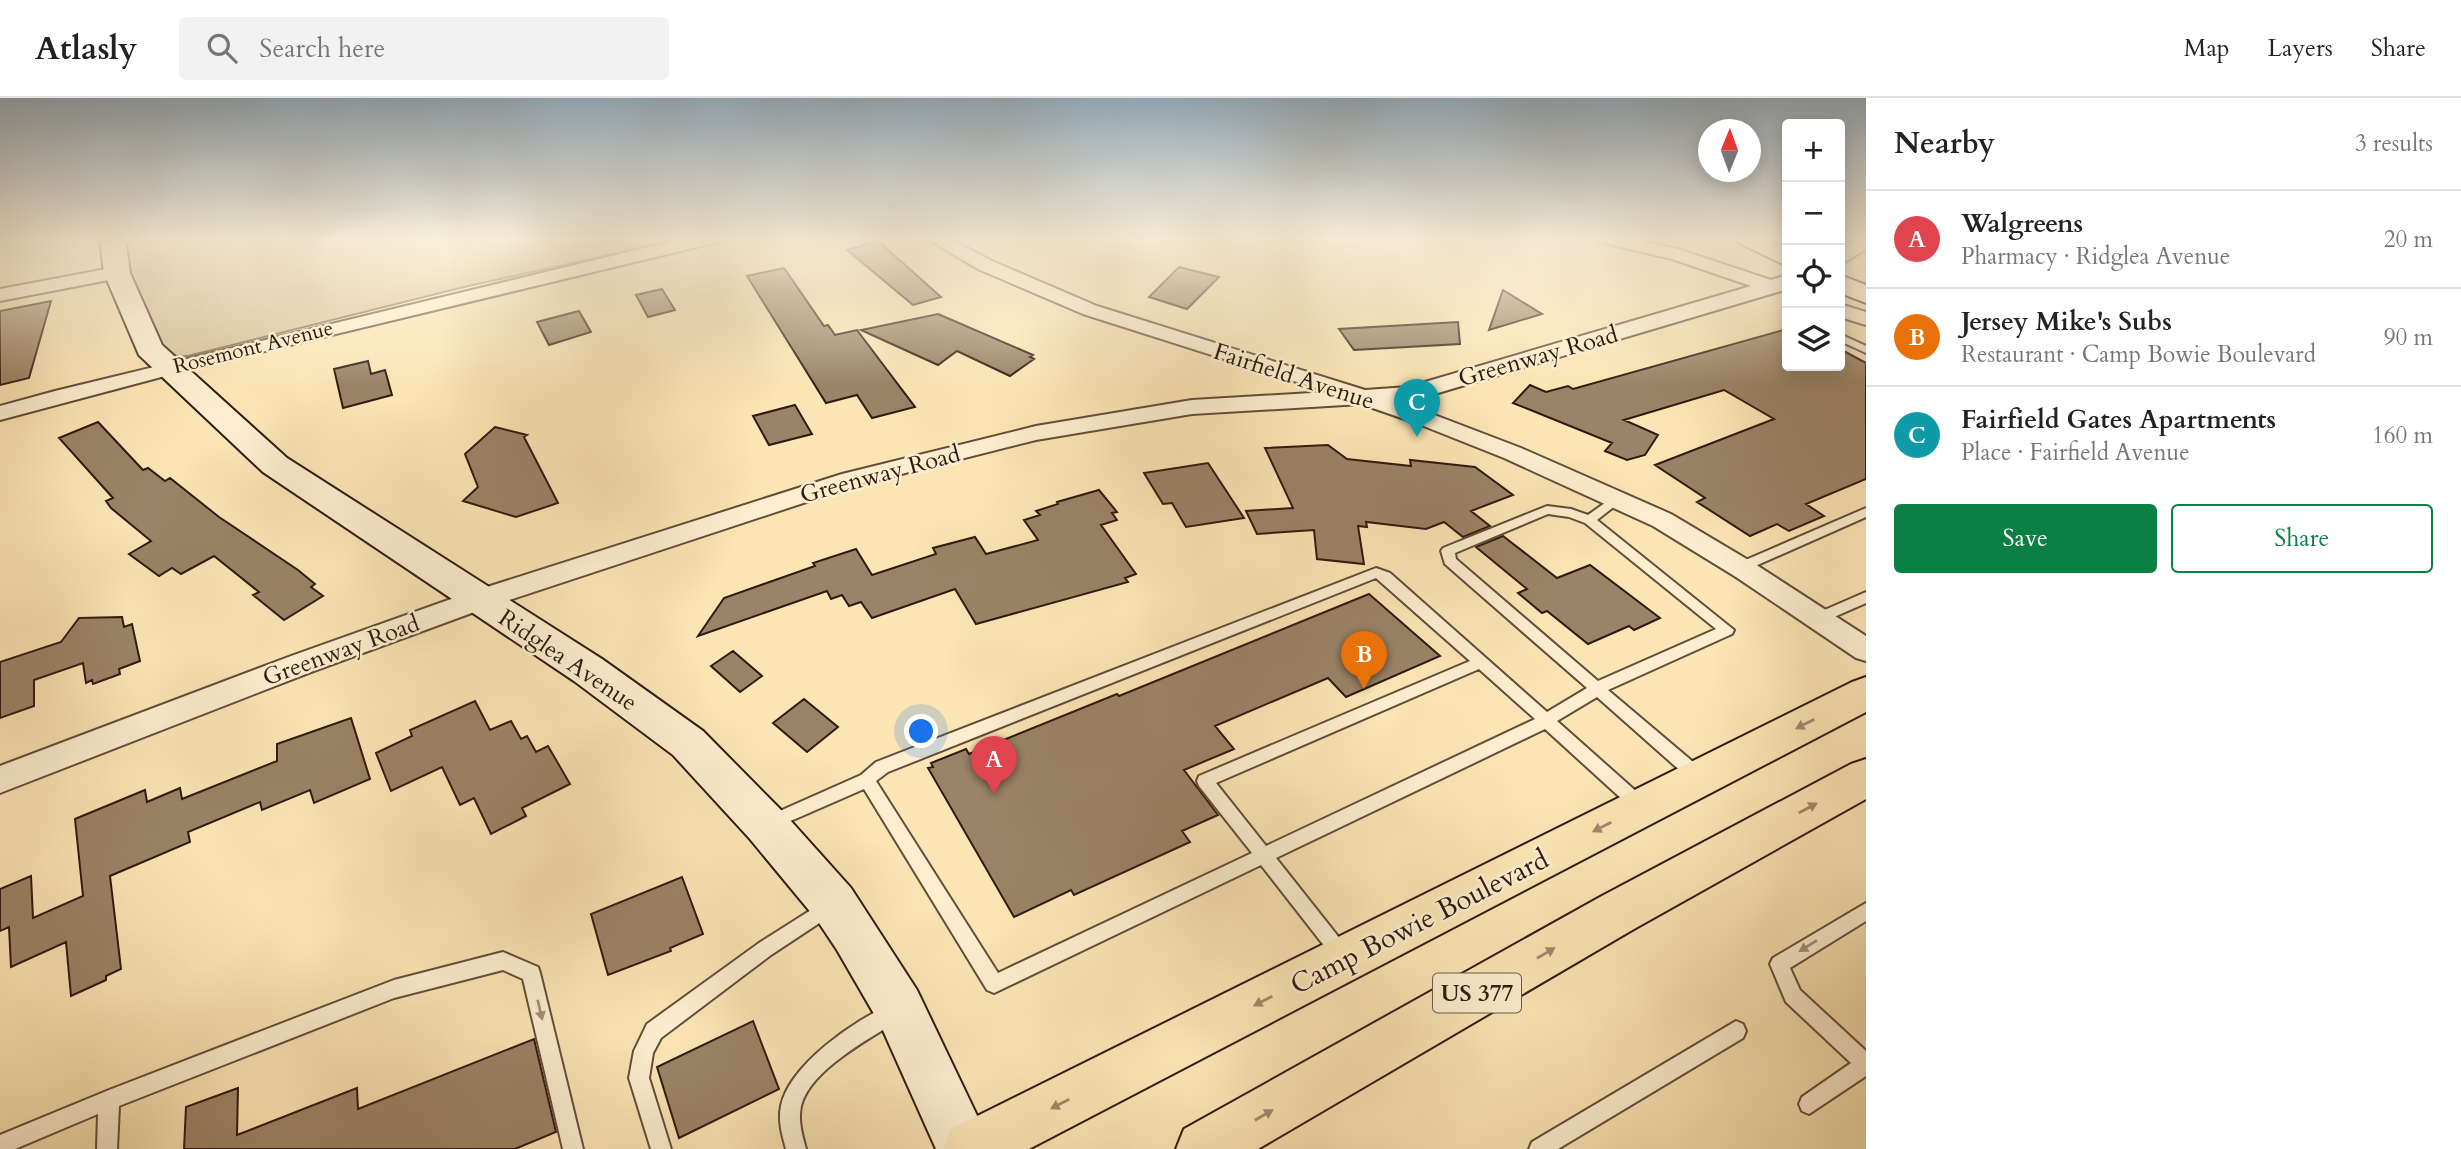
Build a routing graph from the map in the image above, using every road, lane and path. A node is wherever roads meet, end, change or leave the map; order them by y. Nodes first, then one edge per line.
1 (23, 287) edge
2 (126, 287) edge
3 (511, 287) edge
4 (1034, 287) edge
5 (1778, 287) edge
6 (1849, 287) edge
7 (0, 295) edge
8 (1866, 295) edge
9 (1845, 312) edge
10 (1866, 319) edge
11 (1845, 340) edge
12 (1866, 351) edge
13 (169, 368) junction
14 (1365, 397) junction
15 (0, 413) edge
16 (1616, 499) junction
17 (1866, 512) edge
18 (1589, 520) junction
19 (1739, 568) junction
20 (1866, 597) edge
21 (478, 600) junction
22 (1818, 619) junction
23 (1866, 650) edge
24 (1481, 662) junction
25 (1597, 689) junction
26 (1866, 693) edge
27 (1546, 720) junction
28 (1866, 777) edge
29 (1700, 778) junction
30 (0, 780) edge
31 (867, 780) junction
32 (1642, 807) junction
33 (766, 825) junction
34 (1262, 856) junction
35 (834, 904) junction
36 (1866, 911) edge
37 (1345, 959) junction
38 (899, 1008) junction
39 (1736, 1031) dead end
40 (1866, 1064) edge
41 (110, 1100) junction
42 (1809, 1104) dead end
43 (0, 1145) edge
44 (107, 1149) edge
45 (573, 1149) edge
46 (661, 1149) edge
47 (796, 1149) edge
48 (965, 1149) edge
49 (971, 1149) edge
50 (1205, 1149) edge
51 (1539, 1149) edge

1 - 7 street
2 - 13 street, Ridglea Avenue
3 - 13 street, Rosemont Avenue
4 - 14 street, Fairfield Avenue
5 - 14 street, Greenway Road
6 - 8 street
9 - 10 street
11 - 12 lane
13 - 15 street, Rosemont Avenue
13 - 21 street, Ridglea Avenue
14 - 16 street, Fairfield Avenue
14 - 21 street, Greenway Road
16 - 18 lane
16 - 19 street, Fairfield Avenue
17 - 19 lane
18 - 25 lane
18 - 25 lane
19 - 22 street, Fairfield Avenue
20 - 22 lane
21 - 30 street, Greenway Road
21 - 33 street, Ridglea Avenue
22 - 23 street, Fairfield Avenue
24 - 27 lane
24 - 31 lane
24 - 34 lane
25 - 27 lane
25 - 29 lane
26 -> 29 main road, Camp Bowie Boulevard
27 - 32 lane
27 - 34 lane
50 -> 28 main road, US 377
29 - 32 main road, Camp Bowie Boulevard
31 - 33 lane
31 - 34 lane
32 -> 37 main road, Camp Bowie Boulevard
33 - 35 street, Ridglea Avenue
34 - 37 lane
35 - 38 street, Ridglea Avenue
35 - 46 lane
36 -> 40 lane
37 -> 49 main road, Camp Bowie Boulevard
38 - 47 lane
38 - 48 street, Ridglea Avenue
39 - 51 lane
40 - 42 lane
41 - 43 lane
41 - 44 lane
41 -> 45 lane

